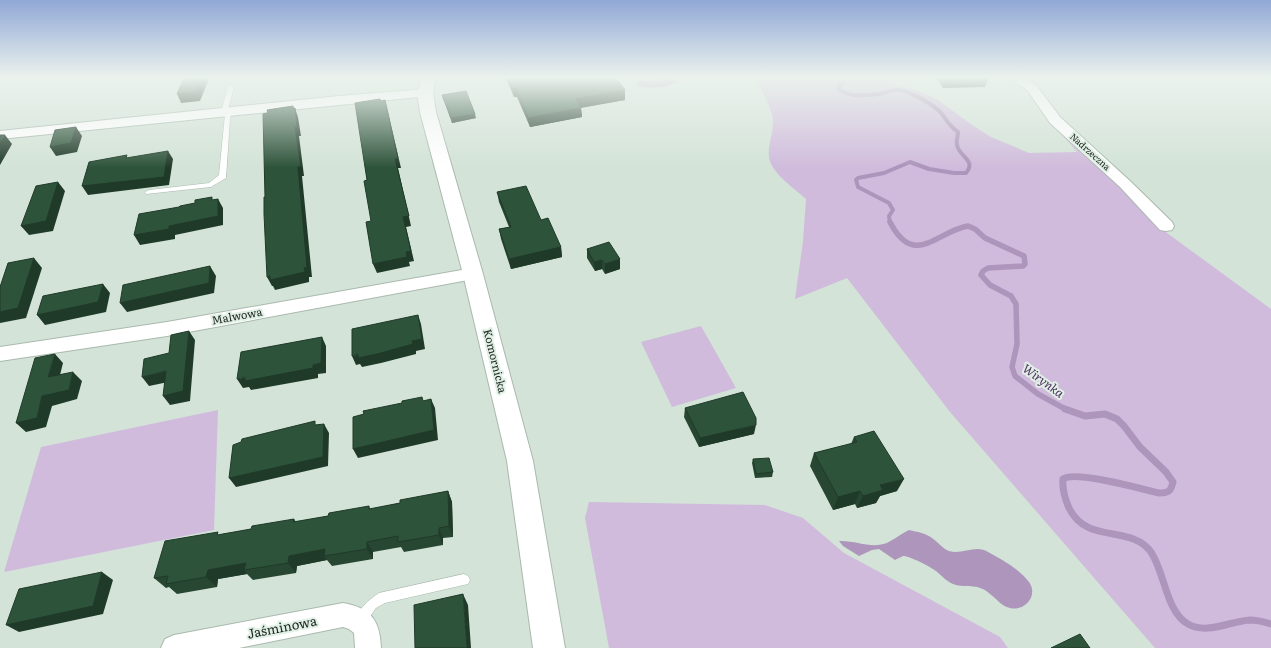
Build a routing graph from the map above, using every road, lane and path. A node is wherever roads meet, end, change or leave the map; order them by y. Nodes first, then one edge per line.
1 (248, 108) edge
2 (428, 108) edge
3 (1047, 108) edge
4 (227, 111) junction
5 (0, 135) edge
6 (149, 192) dead end
7 (1166, 226) dead end
8 (473, 274) junction
9 (0, 354) edge
10 (464, 580) dead end
11 (360, 620) junction
12 (174, 648) edge
13 (368, 648) edge
14 (549, 648) edge

1 - 4 street
2 - 8 street, Komornicka
3 - 7 street, Nadrzeczna
4 - 5 street
4 - 6 lane
8 - 9 street, Malwowa
8 - 14 street, Komornicka
10 - 11 lane
11 - 12 street, Jaśminowa
11 - 13 street

